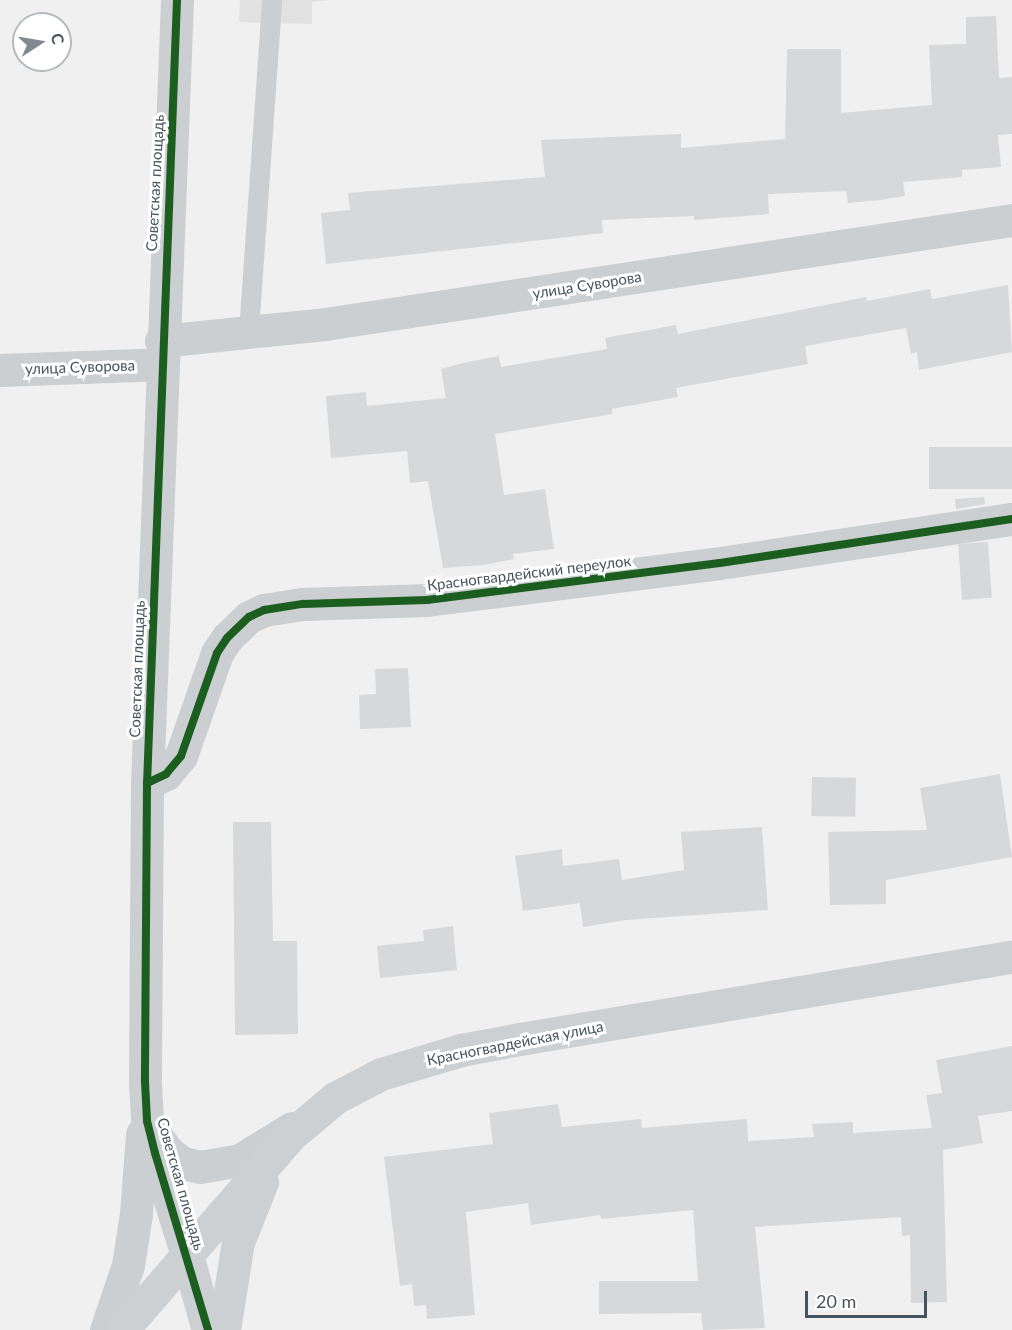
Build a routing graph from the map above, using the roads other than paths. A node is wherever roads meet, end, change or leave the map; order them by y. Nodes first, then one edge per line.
1 (177, 0) edge
2 (272, 0) edge
3 (1012, 220) edge
4 (249, 332) junction
5 (160, 353) junction
6 (0, 370) edge
7 (1012, 519) edge
8 (147, 783) junction
9 (1012, 957) edge
10 (145, 1082) junction
11 (315, 1113) junction
12 (147, 1121) junction
13 (291, 1135) junction
14 (188, 1256) junction
15 (106, 1330) edge
16 (122, 1330) edge
17 (208, 1330) edge
18 (224, 1330) edge

1 - 5 street, Советская площадь
2 - 4 lane
3 - 4 street, улица Суворова
4 - 5 street, улица Суворова
5 - 6 street, улица Суворова
5 - 8 street, Советская площадь
7 - 8 street, Красногвардейский переулок
8 - 10 street, Советская площадь
9 - 11 street, Красногвардейская улица
10 - 12 street, Советская площадь
10 - 15 street
11 - 12 street
11 - 13 street, Красногвардейская улица
12 - 14 street, Советская площадь
13 - 14 street, Красногвардейская улица
13 - 18 street
14 - 16 street, Красногвардейская улица
14 - 17 street, Советская площадь

